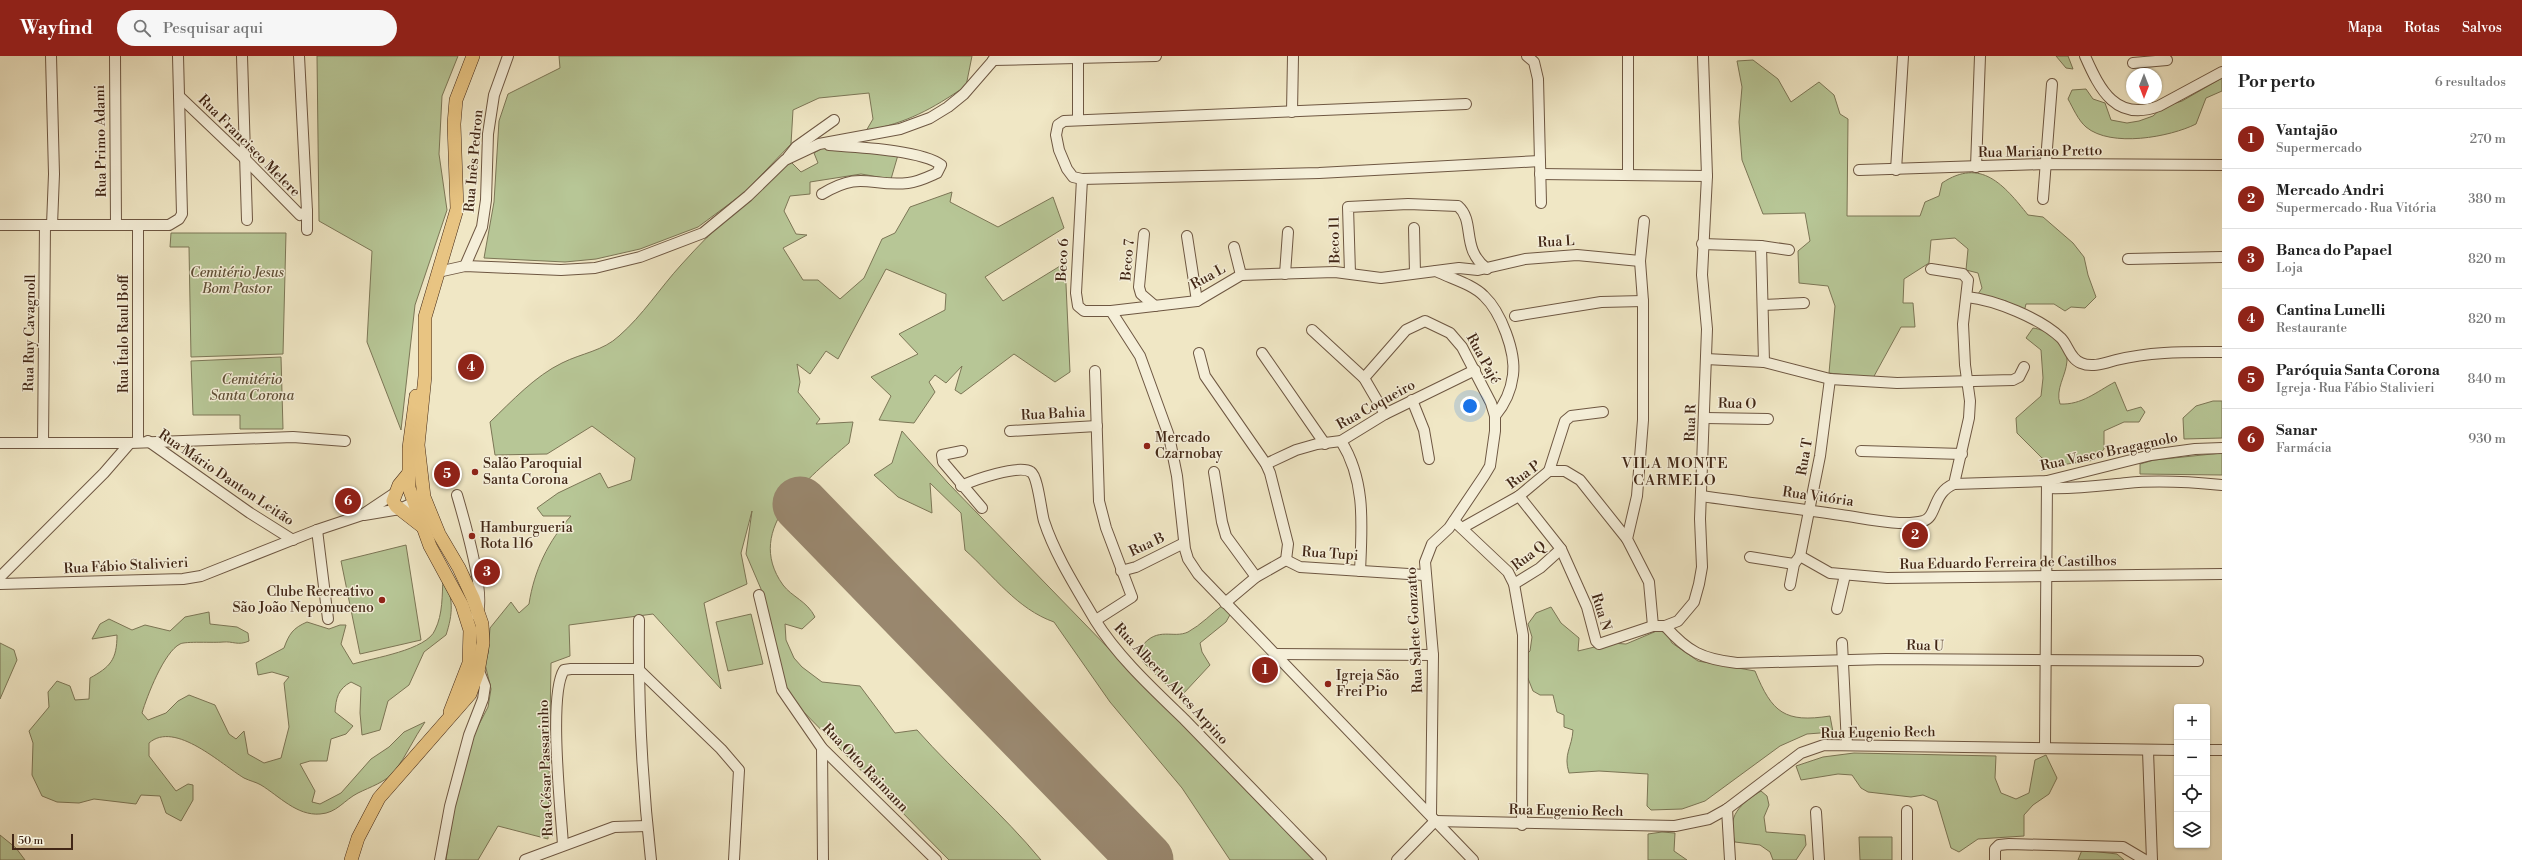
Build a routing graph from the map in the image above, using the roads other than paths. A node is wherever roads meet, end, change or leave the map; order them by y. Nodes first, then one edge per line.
1 (51, 56) edge
2 (114, 56) edge
3 (178, 56) edge
4 (242, 56) edge
5 (300, 56) edge
6 (473, 56) edge
7 (508, 56) edge
8 (1156, 56) edge
9 (1292, 56) edge
10 (1527, 56) edge
11 (1628, 56) edge
12 (1703, 56) edge
13 (1903, 56) edge
14 (1980, 56) edge
15 (2085, 56) edge
16 (995, 58) edge
17 (2147, 59) edge
18 (1078, 60) junction
19 (2167, 60) dead end
20 (2133, 63) dead end
21 (2222, 72) edge
22 (2052, 84) dead end
23 (179, 96) junction
24 (1466, 104) dead end
25 (1292, 112) junction
26 (1078, 119) junction
27 (834, 120) dead end
28 (819, 144) junction
29 (243, 157) junction
30 (785, 160) junction
31 (1540, 161) junction
32 (2045, 164) junction
33 (2222, 165) edge
34 (1976, 167) junction
35 (1859, 170) dead end
36 (1896, 170) junction
37 (1540, 174) junction
38 (1628, 174) junction
39 (1707, 176) junction
40 (1082, 179) junction
41 (822, 194) dead end
42 (2043, 199) dead end
43 (1541, 204) dead end
44 (303, 213) junction
45 (247, 220) dead end
46 (1644, 221) dead end
47 (0, 225) edge
48 (48, 225) junction
49 (116, 226) junction
50 (138, 226) junction
51 (1414, 228) dead end
52 (307, 230) dead end
53 (1288, 232) dead end
54 (1144, 234) dead end
55 (1187, 236) dead end
56 (1702, 244) junction
57 (1761, 246) junction
58 (1234, 247) dead end
59 (1789, 250) dead end
60 (2222, 257) edge
61 (2128, 259) dead end
62 (1640, 261) junction
63 (465, 266) junction
64 (1487, 269) junction
65 (1932, 269) dead end
66 (1436, 271) junction
67 (438, 272) junction
68 (1350, 273) junction
69 (1415, 273) junction
70 (1285, 274) junction
71 (1241, 276) junction
72 (1967, 297) junction
73 (1197, 301) junction
74 (1644, 301) junction
75 (1804, 303) dead end
76 (1763, 305) junction
77 (1155, 306) junction
78 (1111, 311) junction
79 (1516, 316) dead end
80 (1312, 330) dead end
81 (2222, 352) edge
82 (425, 353) junction
83 (1199, 353) dead end
84 (1262, 353) dead end
85 (1706, 358) junction
86 (1764, 362) junction
87 (2024, 367) dead end
88 (1475, 370) junction
89 (1095, 371) dead end
90 (1364, 378) junction
91 (1830, 379) junction
92 (1968, 380) junction
93 (1412, 400) junction
94 (1603, 412) dead end
95 (1385, 414) junction
96 (1495, 416) junction
97 (1705, 418) junction
98 (1768, 419) dead end
99 (1097, 426) junction
100 (1010, 430) dead end
101 (345, 441) dead end
102 (1341, 441) junction
103 (139, 442) junction
104 (0, 443) edge
105 (43, 443) junction
106 (1325, 444) junction
107 (2222, 448) edge
108 (962, 451) dead end
109 (1861, 451) dead end
110 (1962, 454) junction
111 (1429, 458) dead end
112 (1266, 464) junction
113 (1214, 472) dead end
114 (1549, 472) junction
115 (408, 474) junction
116 (1954, 484) junction
117 (2047, 484) junction
118 (2222, 485) edge
119 (961, 486) junction
120 (395, 492) junction
121 (417, 493) junction
122 (457, 495) dead end
123 (1519, 496) junction
124 (1702, 496) junction
125 (982, 508) dead end
126 (400, 509) junction
127 (1809, 510) junction
128 (362, 515) junction
129 (1458, 524) junction
130 (423, 527) junction
131 (317, 530) junction
132 (1627, 539) junction
133 (293, 540) junction
134 (1184, 543) junction
135 (1561, 549) junction
136 (1750, 557) dead end
137 (1286, 560) junction
138 (1797, 560) junction
139 (474, 564) junction
140 (459, 568) junction
141 (1121, 571) junction
142 (1360, 571) junction
143 (2222, 574) edge
144 (1424, 575) junction
145 (1845, 575) junction
146 (1256, 576) junction
147 (0, 577) edge
148 (2046, 577) junction
149 (0, 584) edge
150 (1514, 584) junction
151 (1790, 585) dead end
152 (759, 595) dead end
153 (1226, 602) junction
154 (1694, 602) joint
155 (1837, 609) dead end
156 (473, 616) junction
157 (328, 619) dead end
158 (639, 620) dead end
159 (1096, 620) junction
160 (1653, 626) junction
161 (1665, 626) junction
162 (1842, 643) dead end
163 (1274, 654) junction
164 (1433, 655) junction
165 (469, 657) junction
166 (2198, 661) dead end
167 (1842, 662) junction
168 (2046, 662) junction
169 (479, 668) junction
170 (638, 669) junction
171 (445, 725) junction
172 (1847, 745) junction
173 (2045, 747) junction
174 (822, 748) junction
175 (2148, 750) junction
176 (2174, 750) edge
177 (2210, 750) edge
178 (2222, 750) edge
179 (1727, 809) junction
180 (1907, 811) dead end
181 (1816, 812) dead end
182 (1433, 818) junction
183 (1522, 825) junction
184 (647, 826) junction
185 (563, 845) junction
186 (351, 860) edge
187 (440, 860) edge
188 (525, 860) edge
189 (651, 860) edge
190 (734, 860) edge
191 (823, 860) edge
192 (936, 860) edge
193 (1321, 860) edge
194 (1397, 860) edge
195 (1473, 860) edge
196 (1730, 860) edge
197 (1818, 860) edge
198 (1907, 860) edge
199 (1995, 860) edge
200 (2145, 860) edge
201 (2152, 860) edge

1 - 48 street, Rua Ruy Cavagnoll
2 - 49 street, Rua Primo Adami
3 - 23 street
4 - 29 street
5 - 44 street
6 - 67 main road
7 - 63 street, Rua Inês Pedron
8 - 18 street
9 - 25 street
10 - 31 street
11 - 38 street
12 - 39 street, Rua R
13 - 36 street
14 - 34 street
15 - 21 street
16 - 18 street
16 - 28 street
17 - 19 street
17 - 20 street
18 - 26 street
22 - 32 street
23 - 29 street, Rua Francisco Melere
23 - 50 street
24 - 25 street
25 - 26 street
26 - 40 street
27 - 30 street
28 - 30 street
28 - 41 street
29 - 44 street, Rua Francisco Melere
29 - 45 street
30 - 63 street
31 - 37 street
31 - 40 street
32 - 33 street, Rua Mariano Pretto
32 - 34 street, Rua Mariano Pretto
32 - 42 street
34 - 36 street, Rua Mariano Pretto
35 - 36 street, Rua Mariano Pretto
37 - 38 street
37 - 43 street
38 - 39 street
39 - 56 street, Rua R
40 - 78 street, Beco 6
44 - 52 street
46 - 62 street
47 - 48 street
48 - 49 street
48 - 105 street, Rua Ruy Cavagnoll
49 - 50 street
50 - 103 street, Rua Ítalo Raul Boff
51 - 69 street
53 - 70 street
54 - 77 street, Beco 7
55 - 73 street
56 - 57 street
56 - 85 street, Rua R
57 - 59 street
57 - 76 street
58 - 71 street
60 - 61 street
62 - 64 street, Rua L
62 - 74 street
63 - 67 street
64 - 66 street, Rua L
64 - 68 street, Beco 11
65 - 72 street
66 - 69 street, Rua L
66 - 96 street
67 - 82 main road
68 - 69 street, Rua L
68 - 70 street, Rua L
70 - 71 street, Rua L
71 - 73 street, Rua L
72 - 81 street
72 - 92 street
73 - 77 street, Rua L
74 - 79 street
74 - 132 street
75 - 76 street
76 - 86 street
77 - 78 street, Rua L
78 - 134 street
80 - 90 street
82 - 115 main road
82 - 121 main road
83 - 112 street
84 - 106 street
85 - 86 street
85 - 97 street, Rua R
86 - 91 street
87 - 92 street
88 - 90 street, Rua Pajé
88 - 93 street, Rua Coqueiro
88 - 96 street, Rua Pajé
89 - 99 street
90 - 95 street
91 - 92 street
91 - 127 street, Rua T
92 - 110 street
93 - 95 street, Rua Coqueiro
93 - 111 street
94 - 114 street
95 - 102 street, Rua Coqueiro
96 - 129 street, Rua Salete Gonzatto
97 - 98 street, Rua O
97 - 124 street, Rua R
99 - 100 street, Rua Bahia
99 - 141 street
101 - 103 street
102 - 106 street, Rua Coqueiro
102 - 142 street
103 - 105 street
103 - 133 street, Rua Mário Danton Leitão
103 - 147 street
104 - 105 street
106 - 112 street, Rua Coqueiro
107 - 117 street, Rua Vasco Bragagnolo
108 - 119 street
109 - 110 street
110 - 116 street
112 - 137 street
113 - 146 street
114 - 123 street, Rua P
114 - 132 street, Rua P
115 - 120 main road
115 - 121 main road
116 - 117 street, Rua Vasco Bragagnolo
116 - 127 street, Rua Vitória
117 - 118 street
117 - 148 street
119 - 125 street
119 - 159 street, Rua Alberto Alves Arpino
120 - 121 street, Rua Fábio Stalivieri
120 - 126 main road
120 - 128 street, Rua Fábio Stalivieri
121 - 126 street, Rua Fábio Stalivieri
121 - 130 main road
121 - 140 main road
122 - 139 street
123 - 129 street, Rua P
123 - 135 street, Rua N
124 - 127 street, Rua Vitória
124 - 154 street, Rua R
126 - 128 street, Rua Fábio Stalivieri
126 - 130 main road
127 - 138 street, Rua T
128 - 131 street, Rua Fábio Stalivieri
129 - 144 street, Rua Salete Gonzatto
129 - 150 street
130 - 156 main road
131 - 133 street, Rua Fábio Stalivieri
131 - 157 street
132 - 160 street
133 - 149 street, Rua Fábio Stalivieri
134 - 141 street, Rua B
134 - 153 street
135 - 150 street, Rua Q
135 - 160 street, Rua N
136 - 138 street
137 - 142 street, Rua Tupi
137 - 146 street, Rua Tupi
138 - 145 street, Rua Eduardo Ferreira de Castilhos
138 - 151 street, Rua T
139 - 140 street
139 - 156 street
140 - 156 main road
141 - 159 street
142 - 144 street, Rua Tupi
143 - 148 street, Rua Eduardo Ferreira de Castilhos
144 - 164 street, Rua Salete Gonzatto
145 - 148 street, Rua Eduardo Ferreira de Castilhos
145 - 155 street
146 - 153 street, Rua Tupi
148 - 168 street
150 - 183 street
152 - 174 street, Rua Otto Raimann
153 - 163 street
154 - 161 street, Rua N
156 - 165 main road
156 - 169 main road
158 - 170 street
159 - 193 street, Rua Alberto Alves Arpino
160 - 161 street, Rua N
161 - 167 street, Rua U
162 - 167 street
163 - 164 street
163 - 182 street
164 - 182 street, Rua Salete Gonzatto
165 - 169 street
165 - 171 main road
166 - 168 street, Rua U
167 - 168 street, Rua U
167 - 172 street
168 - 173 street
169 - 171 main road
169 - 187 street
170 - 184 street
170 - 185 street, Rua César Passarinho
170 - 190 street
171 - 186 main road
172 - 173 street, Rua Eugenio Rech
172 - 179 street, Rua Eugenio Rech
173 - 175 street, Rua Eugenio Rech
174 - 191 street
174 - 192 street, Rua Otto Raimann
175 - 176 street, Rua Eugenio Rech
175 - 201 street
177 - 178 street
179 - 183 street, Rua Eugenio Rech
179 - 196 street
180 - 198 street
181 - 197 street
182 - 183 street, Rua Eugenio Rech
182 - 194 street
182 - 195 street
184 - 185 street
184 - 189 street
185 - 188 street
199 - 200 street

